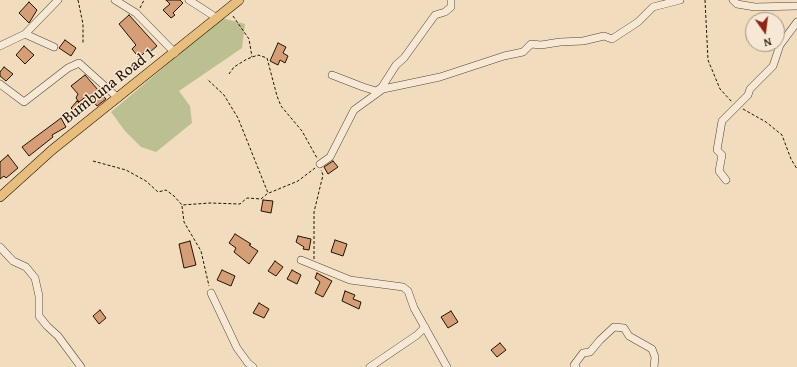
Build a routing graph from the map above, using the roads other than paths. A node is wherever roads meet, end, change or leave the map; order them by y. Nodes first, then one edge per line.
1 (58, 0) edge
2 (116, 0) edge
3 (189, 0) edge
4 (239, 0) edge
5 (451, 0) edge
6 (680, 0) edge
7 (733, 0) edge
8 (797, 6) edge
9 (217, 18) junction
10 (797, 22) edge
11 (25, 34) junction
12 (0, 46) edge
13 (54, 47) dead end
14 (175, 53) junction
15 (332, 75) dead end
16 (0, 84) edge
17 (380, 90) junction
18 (118, 98) junction
19 (320, 164) road end
20 (726, 180) dead end
21 (0, 197) edge
22 (0, 247) edge
23 (301, 260) dead end
24 (211, 293) road end
25 (425, 327) junction
26 (81, 367) edge
27 (253, 367) edge
28 (370, 367) edge
29 (446, 367) edge
30 (576, 367) edge
31 (654, 367) edge

1 - 11 street
2 - 14 street
3 - 9 street
4 - 9 main road, Bumbuna Road 1
5 - 17 street
6 - 17 street
7 - 8 street
9 - 14 main road, Bumbuna Road 1
10 - 20 street
11 - 12 street
11 - 13 street
14 - 18 main road, Bumbuna Road 1
15 - 17 street
16 - 18 street
17 - 19 street
18 - 21 main road, Bumbuna Road 1
22 - 26 street
23 - 25 street
24 - 27 street
25 - 28 street
25 - 29 street
30 - 31 street

